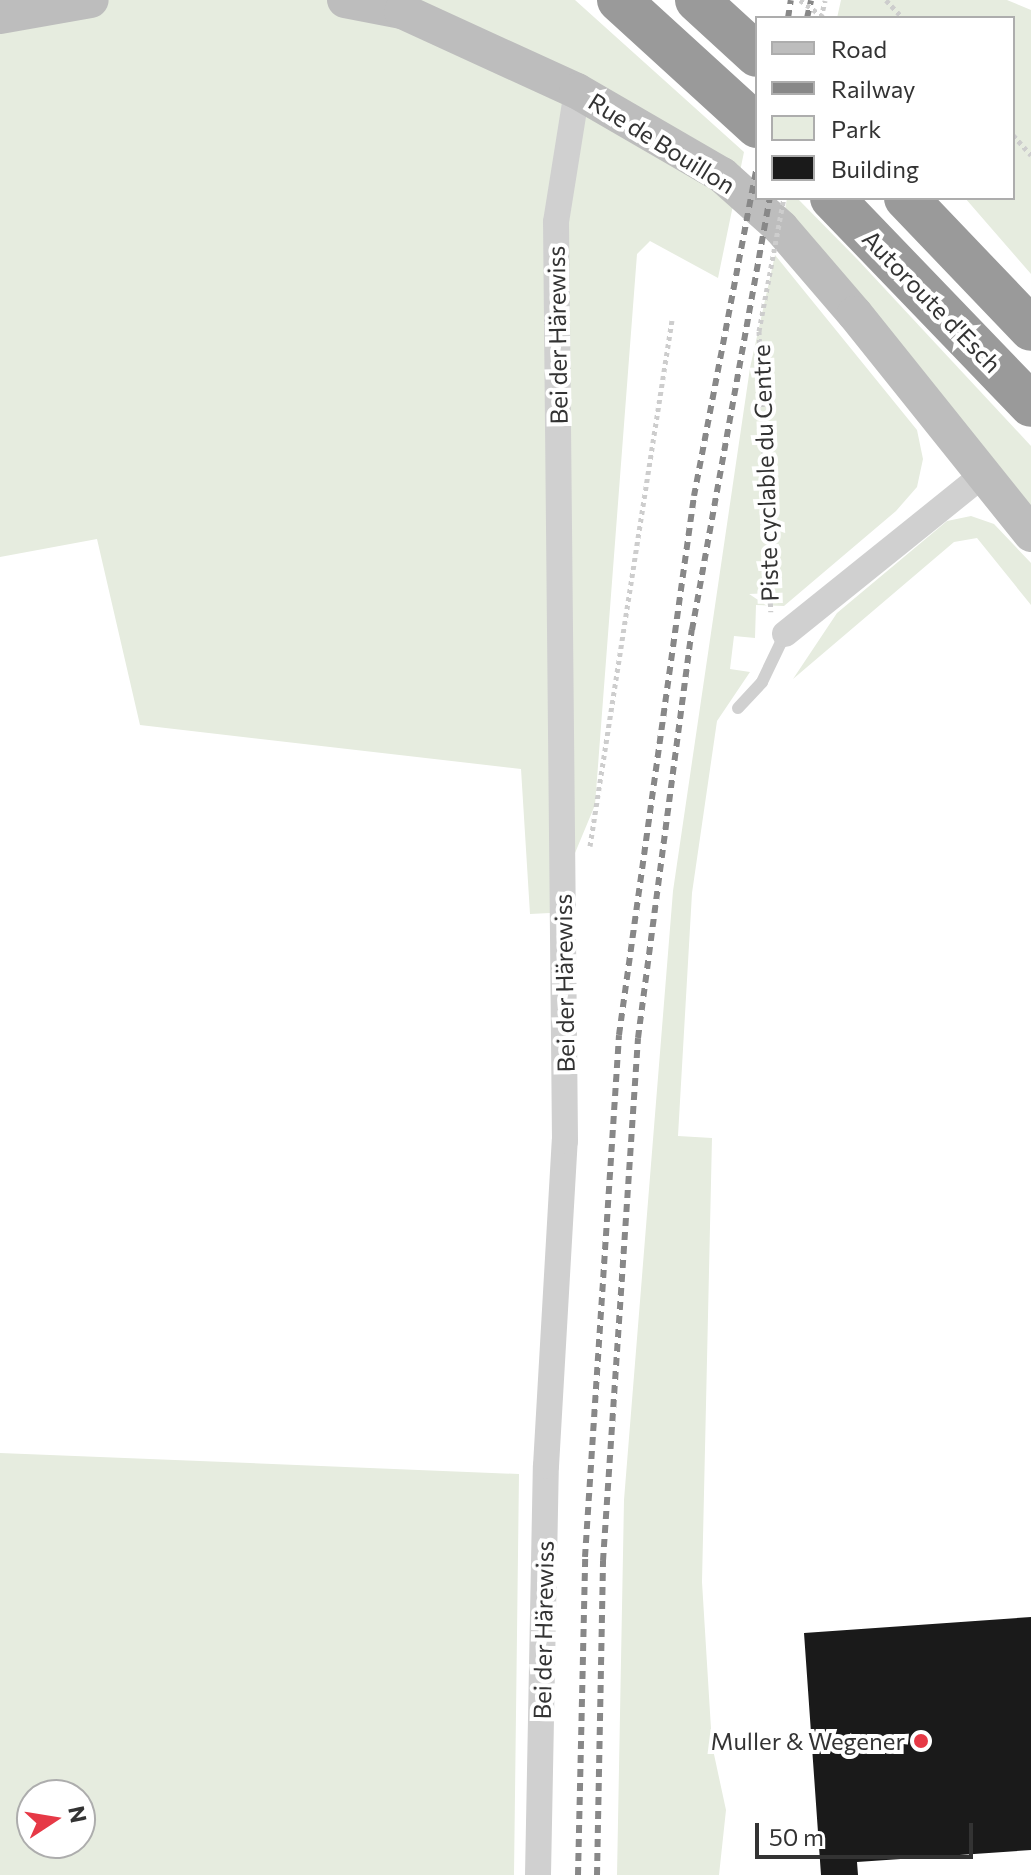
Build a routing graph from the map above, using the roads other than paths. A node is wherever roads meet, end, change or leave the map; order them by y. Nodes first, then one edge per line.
1 (91, 0) edge
2 (345, 0) edge
3 (619, 0) edge
4 (697, 0) edge
5 (0, 16) edge
6 (755, 53) edge
7 (577, 91) junction
8 (755, 124) edge
9 (834, 200) edge
10 (908, 200) edge
11 (1031, 329) edge
12 (1031, 405) edge
13 (984, 474) junction
14 (1031, 534) edge
15 (785, 634) joint
16 (738, 708) dead end
17 (538, 1875) edge

1 - 5 street
2 - 7 street, Rue de Bouillon
3 - 8 highway
4 - 6 highway
7 - 13 street, Rue de Bouillon
7 - 17 street, Bei der Härewiss
9 - 12 highway, Autoroute d'Esch
10 - 11 highway
13 - 14 street, Rue de Bouillon
13 - 15 street, Piste cyclable du Centre
15 - 16 lane

